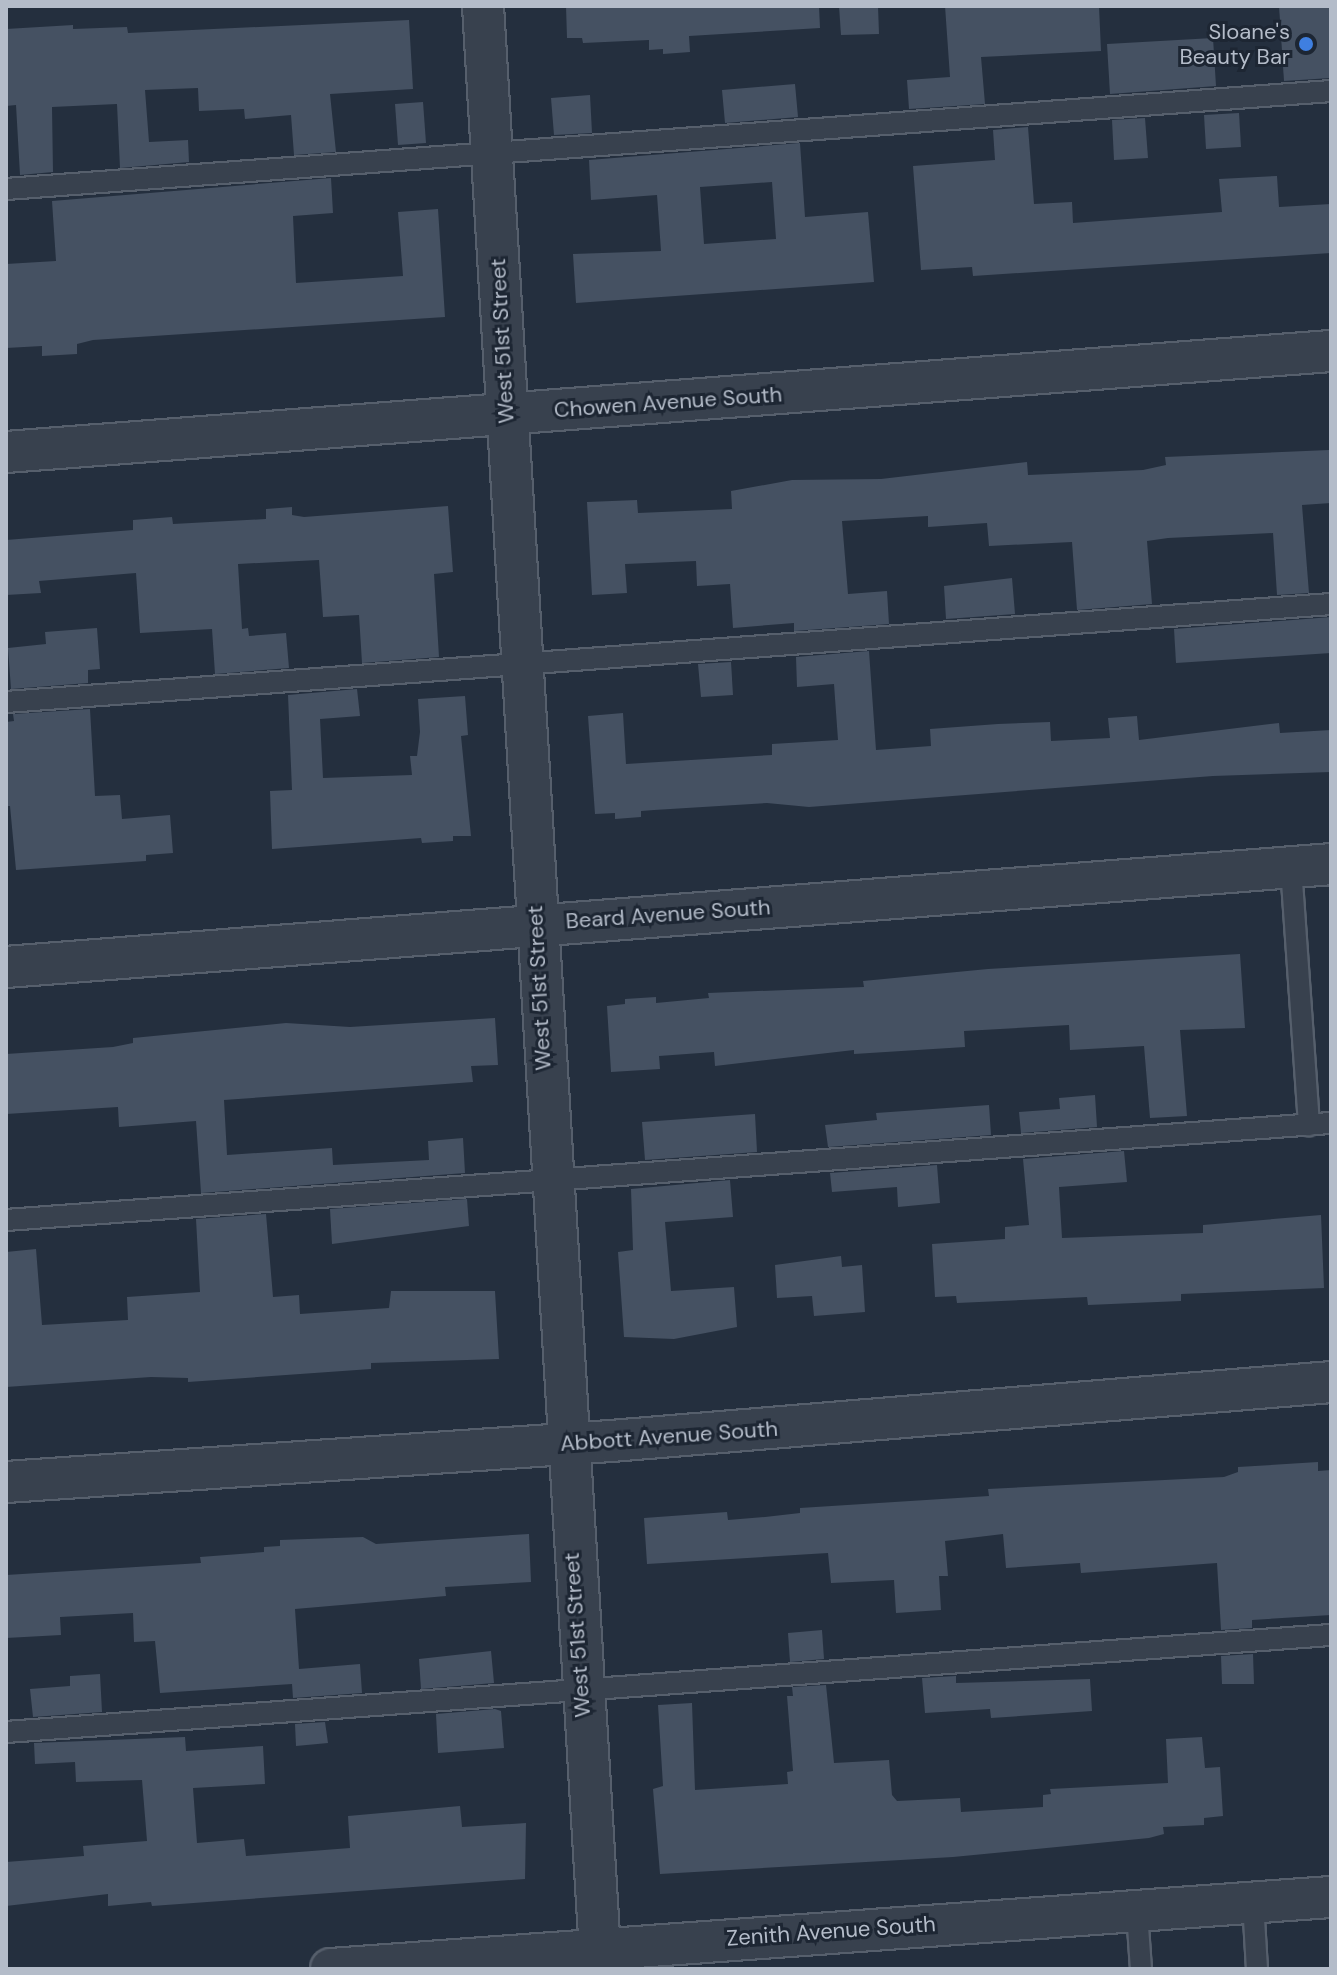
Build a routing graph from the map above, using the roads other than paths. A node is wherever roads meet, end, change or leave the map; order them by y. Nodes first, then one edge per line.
1 (483, 6) edge
2 (1331, 91) edge
3 (491, 155) junction
4 (6, 189) edge
5 (1331, 351) edge
6 (506, 414) junction
7 (6, 452) edge
8 (1331, 604) edge
9 (521, 663) junction
10 (6, 702) edge
11 (1331, 864) edge
12 (1291, 867) junction
13 (535, 924) junction
14 (6, 967) edge
15 (1331, 1123) edge
16 (1309, 1125) junction
17 (551, 1182) junction
18 (6, 1220) edge
19 (1331, 1382) edge
20 (566, 1444) junction
21 (6, 1482) edge
22 (1331, 1635) edge
23 (580, 1690) junction
24 (6, 1732) edge
25 (1331, 1897) edge
26 (1253, 1902) junction
27 (1137, 1912) junction
28 (600, 1958) edge
29 (331, 1969) edge
30 (1141, 1969) edge
31 (1257, 1969) edge

1 - 3 street, West 51st Street
2 - 3 lane
3 - 4 lane
3 - 6 street, West 51st Street
5 - 6 street, Chowen Avenue South
6 - 7 street, Chowen Avenue South
6 - 9 street, West 51st Street
8 - 9 lane
9 - 10 lane
9 - 13 street, West 51st Street
11 - 12 street, Beard Avenue South
12 - 13 street, Beard Avenue South
12 - 16 lane
13 - 14 street, Beard Avenue South
13 - 17 street, West 51st Street
15 - 16 lane
16 - 17 lane
17 - 18 lane
17 - 20 street, West 51st Street
19 - 20 street, Abbott Avenue South
20 - 21 street, Abbott Avenue South
20 - 23 street, West 51st Street
22 - 23 lane
23 - 24 lane
23 - 28 street, West 51st Street
25 - 26 street, Zenith Avenue South
26 - 27 street, Zenith Avenue South
26 - 31 lane
27 - 28 street, Zenith Avenue South
27 - 30 lane
28 - 29 street, Zenith Avenue South

